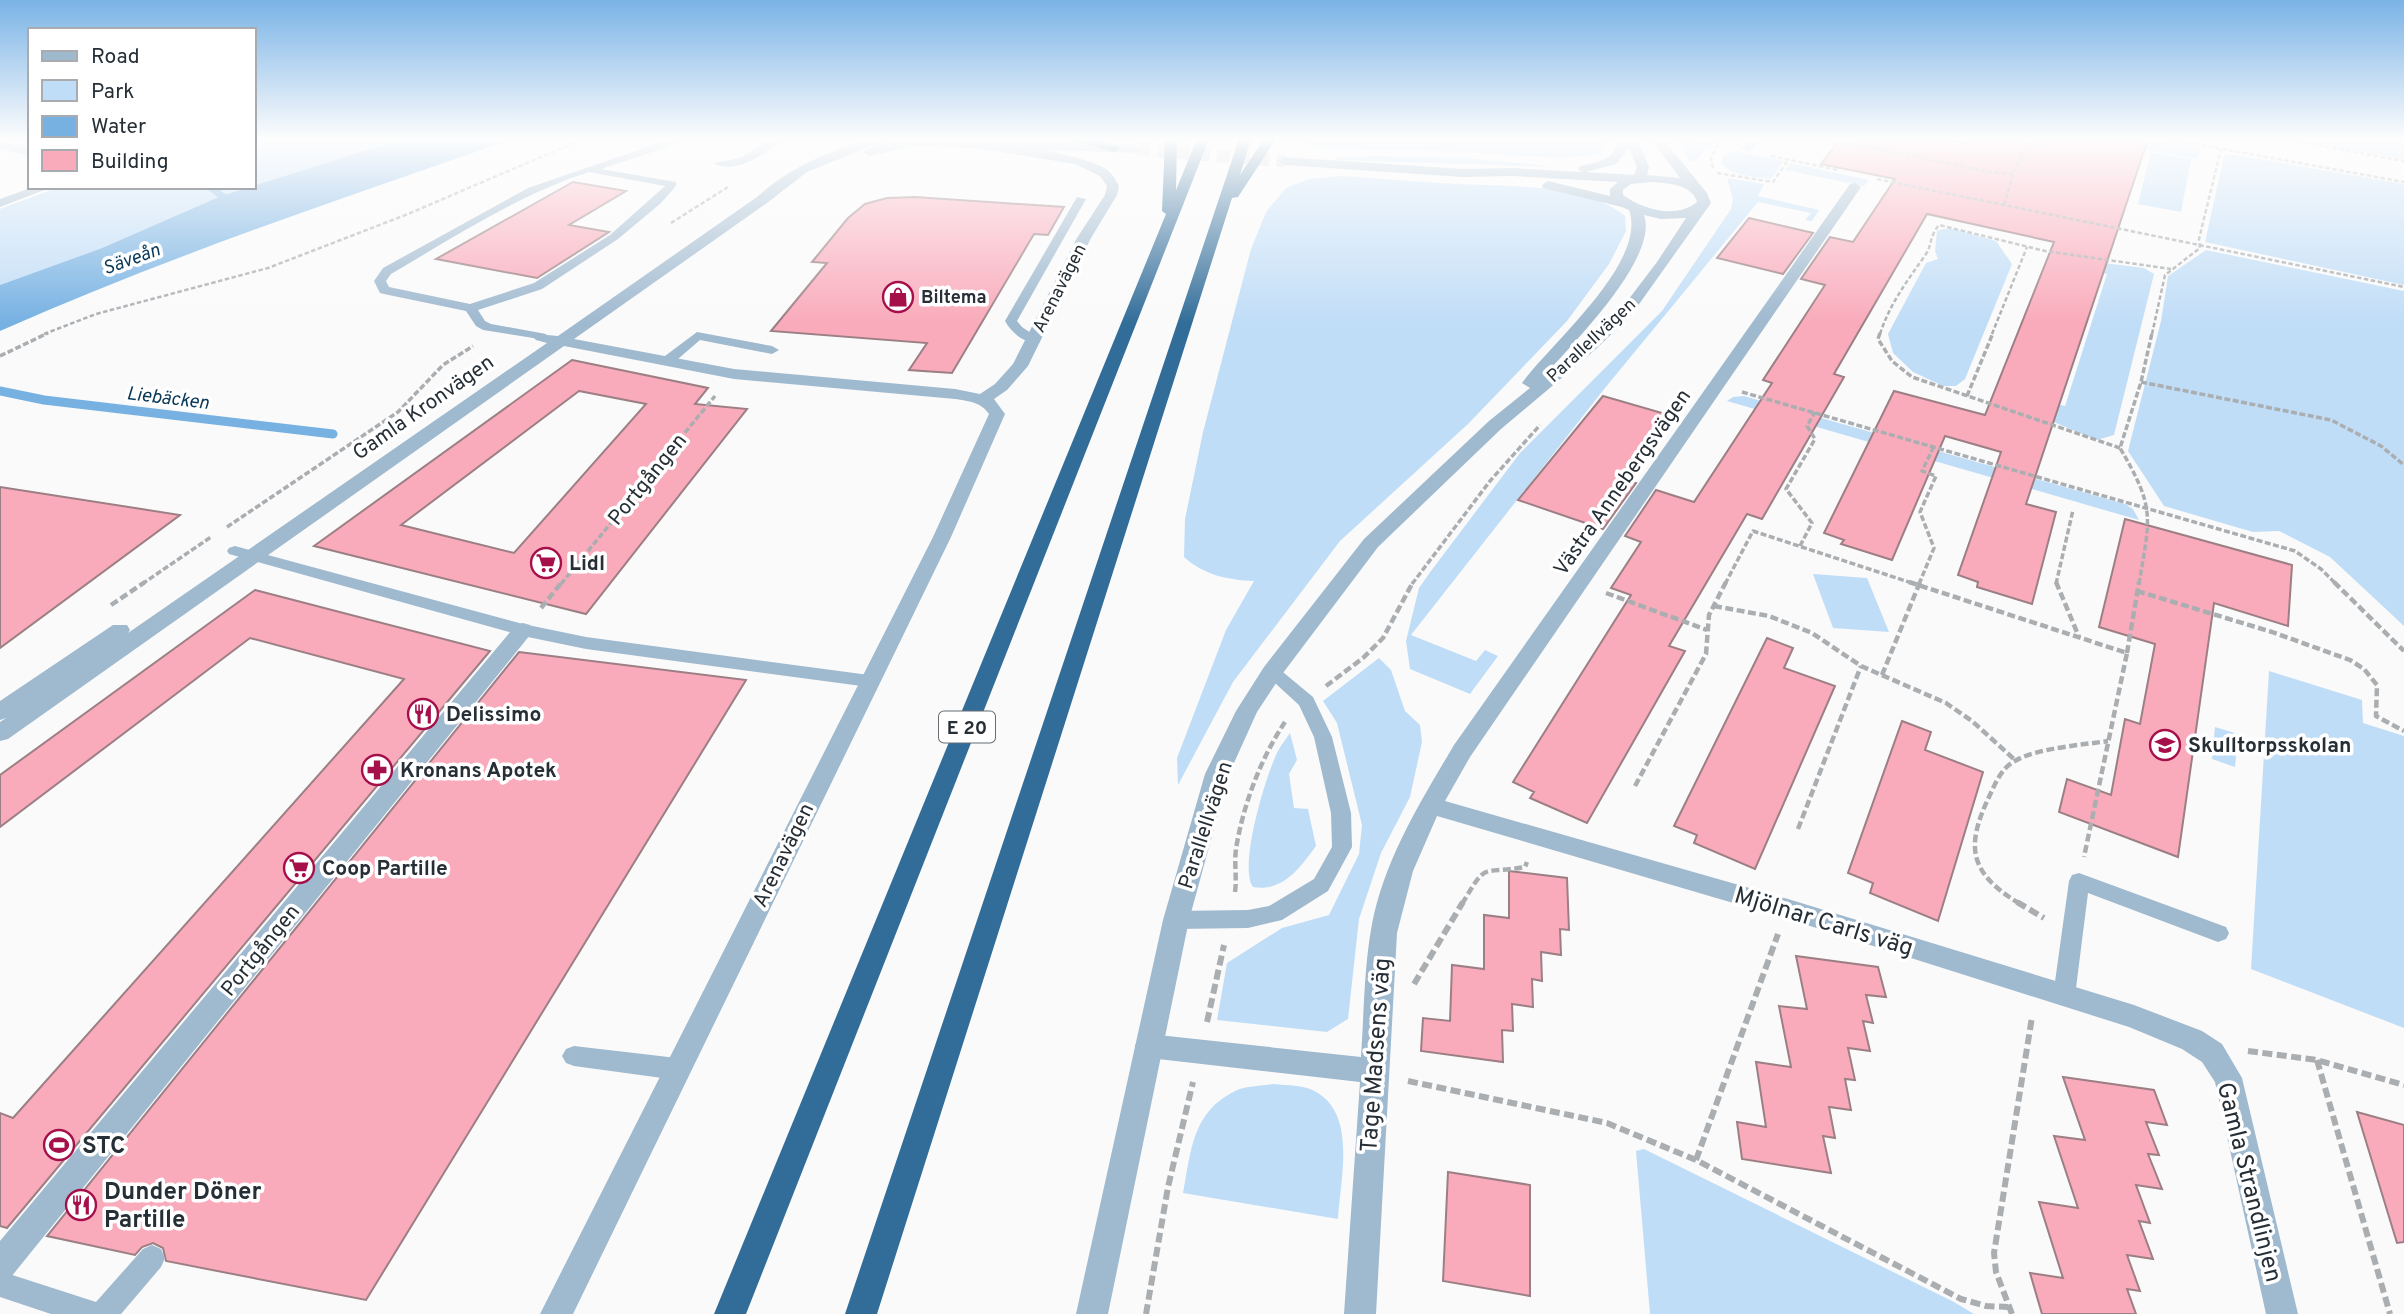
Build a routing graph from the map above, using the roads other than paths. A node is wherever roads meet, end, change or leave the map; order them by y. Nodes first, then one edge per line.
1 (513, 200) edge
2 (658, 200) edge
3 (746, 200) edge
4 (762, 200) edge
5 (1080, 200) edge
6 (1108, 200) edge
7 (1169, 200) edge
8 (1179, 200) edge
9 (1224, 200) edge
10 (1229, 200) edge
11 (1611, 200) edge
12 (1622, 200) edge
13 (1704, 200) edge
14 (1846, 200) edge
15 (1629, 205) junction
16 (1698, 209) junction
17 (1220, 213) junction
18 (1168, 227) junction
19 (471, 308) junction
20 (550, 338) junction
21 (1034, 339) junction
22 (772, 350) dead end
23 (666, 362) junction
24 (983, 399) junction
25 (1495, 425) junction
26 (243, 553) junction
27 (523, 630) junction
28 (1272, 672) junction
29 (869, 681) junction
30 (0, 712) edge
31 (0, 733) edge
32 (1430, 805) junction
33 (1176, 920) junction
34 (2218, 933) dead end
35 (2064, 996) junction
36 (1149, 1046) junction
37 (2212, 1053) joint
38 (574, 1056) dead end
39 (677, 1069) junction
40 (1374, 1071) junction
41 (152, 1258) dead end
42 (0, 1266) edge
43 (0, 1284) edge
44 (92, 1314) edge
45 (103, 1314) edge
46 (556, 1314) edge
47 (730, 1314) edge
48 (862, 1314) edge
49 (1092, 1314) edge
50 (1360, 1314) edge
51 (2282, 1314) edge

1 - 19 lane, Gamla Kronvägen
2 - 19 lane, Gamla Kronvägen
3 - 20 street, Gamla Kronvägen
4 - 20 street, Gamla Kronvägen
5 - 21 lane
6 - 21 street, Arenavägen
7 - 18 highway
8 - 18 highway, E 20
9 - 17 highway
10 - 17 highway
11 - 15 street
12 - 15 street, Parallellvägen
13 - 16 street
14 - 32 street, Västra Annebergsvägen
15 - 16 street
15 - 25 street, Parallellvägen
16 - 25 street, Parallellvägen
17 - 48 highway
18 - 47 highway, E 20
19 - 20 lane, Gamla Kronvägen
20 - 23 street
20 - 26 street, Gamla Kronvägen
21 - 24 street, Arenavägen
22 - 23 lane
23 - 24 street
24 - 29 street, Arenavägen
25 - 28 street, Parallellvägen
26 - 27 lane
26 - 30 street, Gamla Kronvägen
26 - 31 street, Gamla Kronvägen
27 - 29 lane
27 - 42 street, Portgången
28 - 33 street, Parallellvägen
28 - 33 lane
29 - 39 street, Arenavägen
32 - 35 street, Mjölnar Carls väg
32 - 40 street, Tage Madsens väg
33 - 36 street, Parallellvägen
34 - 35 lane
35 - 37 street, Mjölnar Carls väg
36 - 40 street
36 - 49 street, Parallellvägen
37 - 51 street, Gamla Strandlinjen
38 - 39 lane
39 - 46 street, Arenavägen
40 - 50 street, Tage Madsens väg
41 - 45 lane
43 - 44 lane

